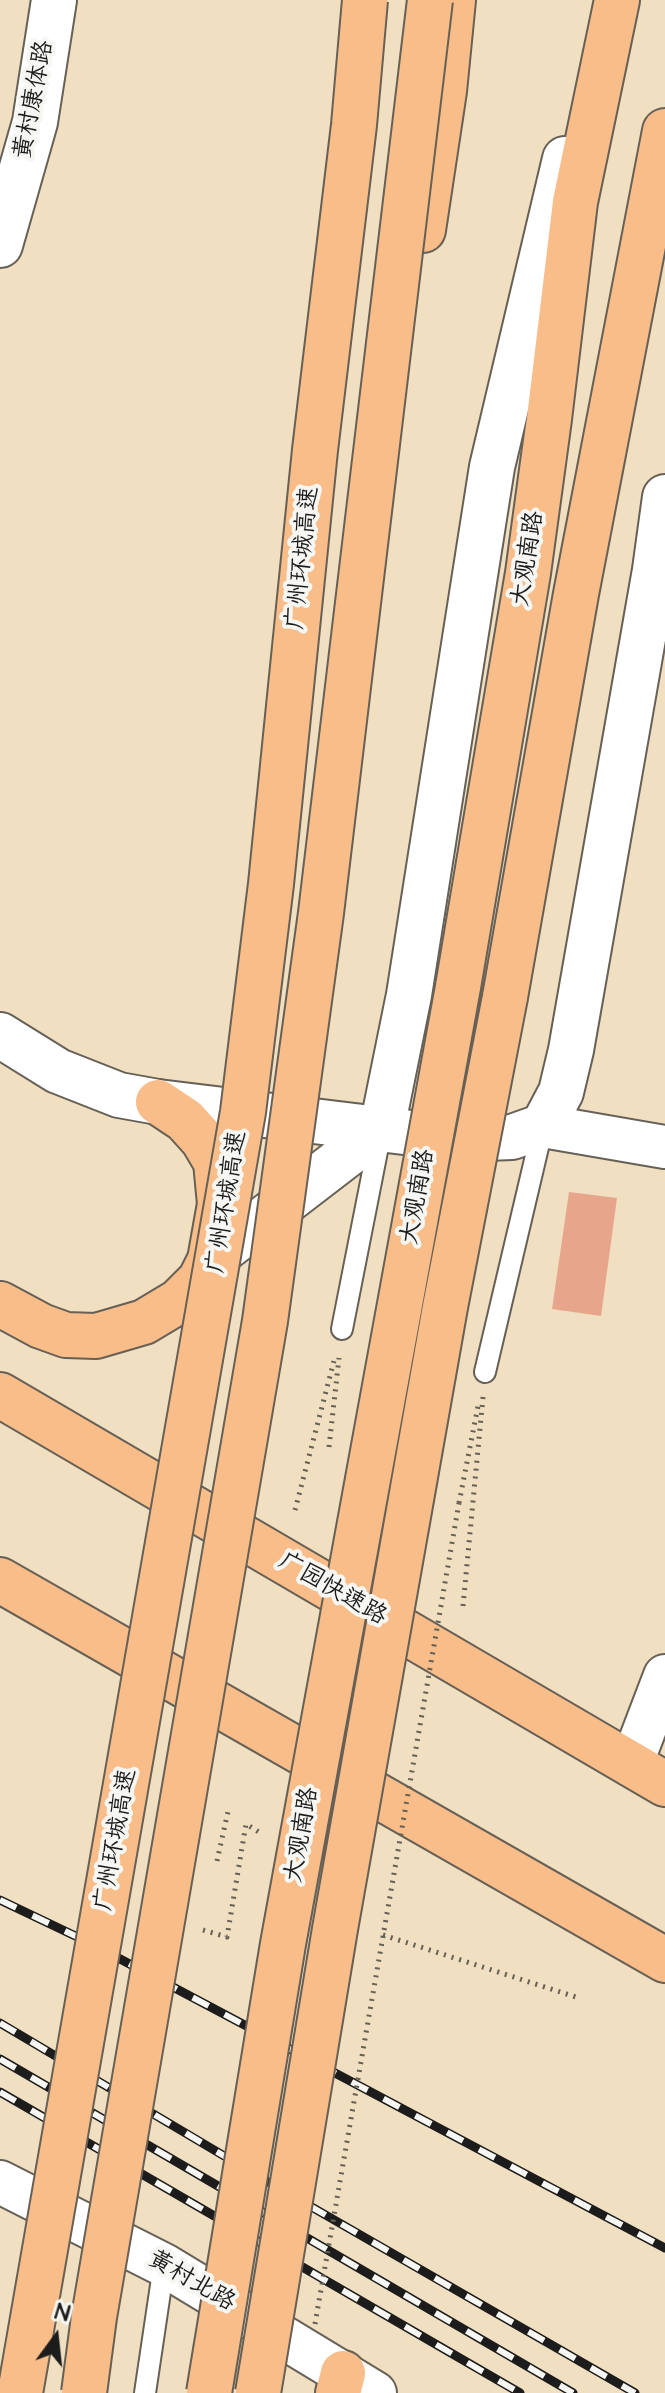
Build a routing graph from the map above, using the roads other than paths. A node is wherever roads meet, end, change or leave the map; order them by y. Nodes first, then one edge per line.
1 (54, 0) edge
2 (335, 0) edge
3 (365, 0) edge
4 (430, 0) edge
5 (453, 0) edge
6 (616, 0) edge
7 (665, 131) edge
8 (0, 245) edge
9 (665, 497) edge
10 (660, 568) edge
11 (321, 913) junction
12 (0, 1035) edge
13 (158, 1102) junction
14 (543, 1126) junction
15 (382, 1128) junction
16 (665, 1147) edge
17 (218, 1241) junction
18 (0, 1304) edge
19 (342, 1329) road end
20 (485, 1372) road end
21 (0, 1395) edge
22 (0, 1580) edge
23 (665, 1676) edge
24 (648, 1774) edge
25 (665, 1960) edge
26 (0, 2182) edge
27 (164, 2265) junction
28 (352, 2386) edge
29 (20, 2393) edge
30 (84, 2393) edge
31 (145, 2393) edge
32 (209, 2393) edge
33 (258, 2393) edge

1 - 8 street, 黄村康体路
2 - 17 main road, bridge
3 - 17 main road, 广州环城高速, bridge
4 - 11 main road, bridge
5 - 11 main road, bridge
6 - 15 street
6 - 32 main road, 大观南路, bridge
7 - 33 main road, 大观南路, bridge
9 - 10 street
10 - 14 street
11 - 30 main road, bridge
12 - 13 street
13 - 15 street
13 - 17 main road
14 - 15 street
14 - 16 street
14 - 20 lane
15 - 17 street
15 - 19 lane
17 - 18 main road
17 - 29 main road, 广州环城高速, bridge
21 - 24 main road, 广园快速路
22 - 25 main road
23 - 24 street
26 - 27 street, 黄村北路
27 - 28 street, 黄村北路
27 - 31 lane

